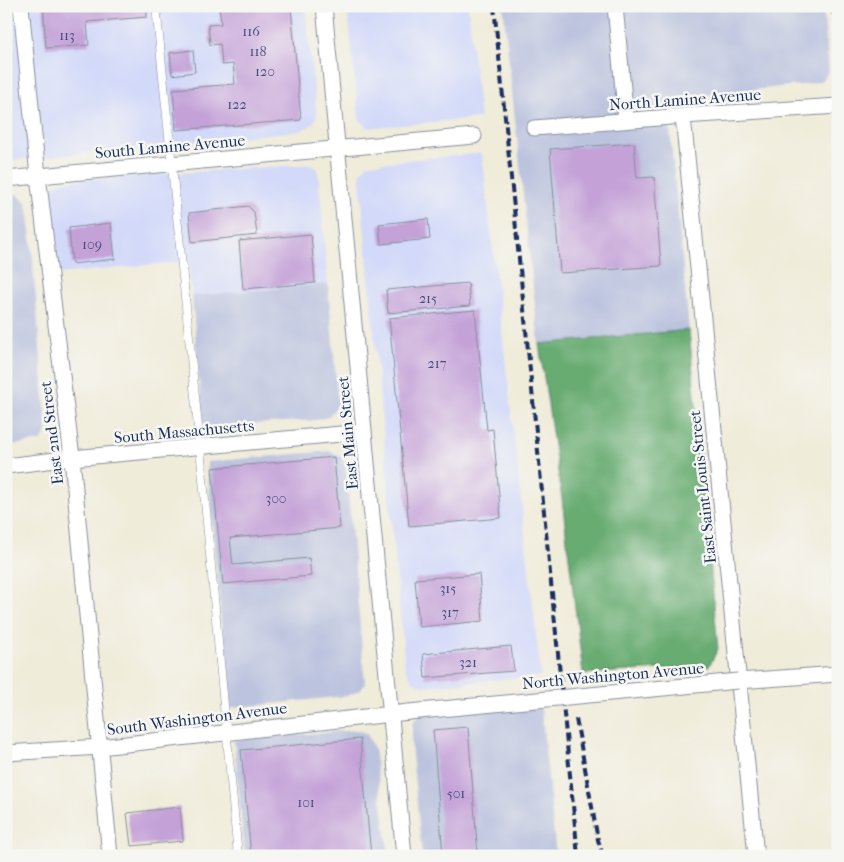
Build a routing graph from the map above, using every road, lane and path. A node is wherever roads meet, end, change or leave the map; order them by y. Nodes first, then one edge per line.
1 (21, 6) edge
2 (156, 6) edge
3 (324, 6) edge
4 (615, 6) edge
5 (838, 106) edge
6 (683, 116) junction
7 (626, 120) junction
8 (534, 128) dead end
9 (474, 136) dead end
10 (338, 148) junction
11 (172, 163) junction
12 (38, 176) junction
13 (6, 178) edge
14 (364, 432) junction
15 (200, 448) junction
16 (72, 458) junction
17 (6, 466) edge
18 (838, 674) edge
19 (738, 681) junction
20 (391, 713) junction
21 (226, 731) junction
22 (100, 747) junction
23 (6, 753) edge
24 (110, 856) edge
25 (238, 856) edge
26 (404, 856) edge
27 (756, 856) edge

1 - 12 street, East 2nd Street
2 - 11 lane
3 - 10 street, East Main Street
4 - 7 street
5 - 6 street, North Lamine Avenue
6 - 7 street, North Lamine Avenue
6 - 19 street, East Saint Louis Street
7 - 8 street, North Lamine Avenue
9 - 10 street
10 - 11 street, South Lamine Avenue
10 - 14 street, East Main Street
11 - 12 street, South Lamine Avenue
11 - 15 lane
12 - 13 street, South Lamine Avenue
12 - 16 street, East 2nd Street
14 - 15 street, South Massachusetts
14 - 20 street, East Main Street
15 - 16 street, South Massachusetts
15 - 21 lane
16 - 17 street, South Massachusetts
16 - 22 street, East 2nd Street
18 - 19 street, North Washington Avenue
19 - 20 street, North Washington Avenue, bridge
19 - 27 street, East Saint Louis Street
20 - 21 street, South Washington Avenue
20 - 26 street, East Main Street
21 - 22 street, South Washington Avenue
21 - 25 lane
22 - 23 street, South Washington Avenue
22 - 24 street, East 2nd Street

